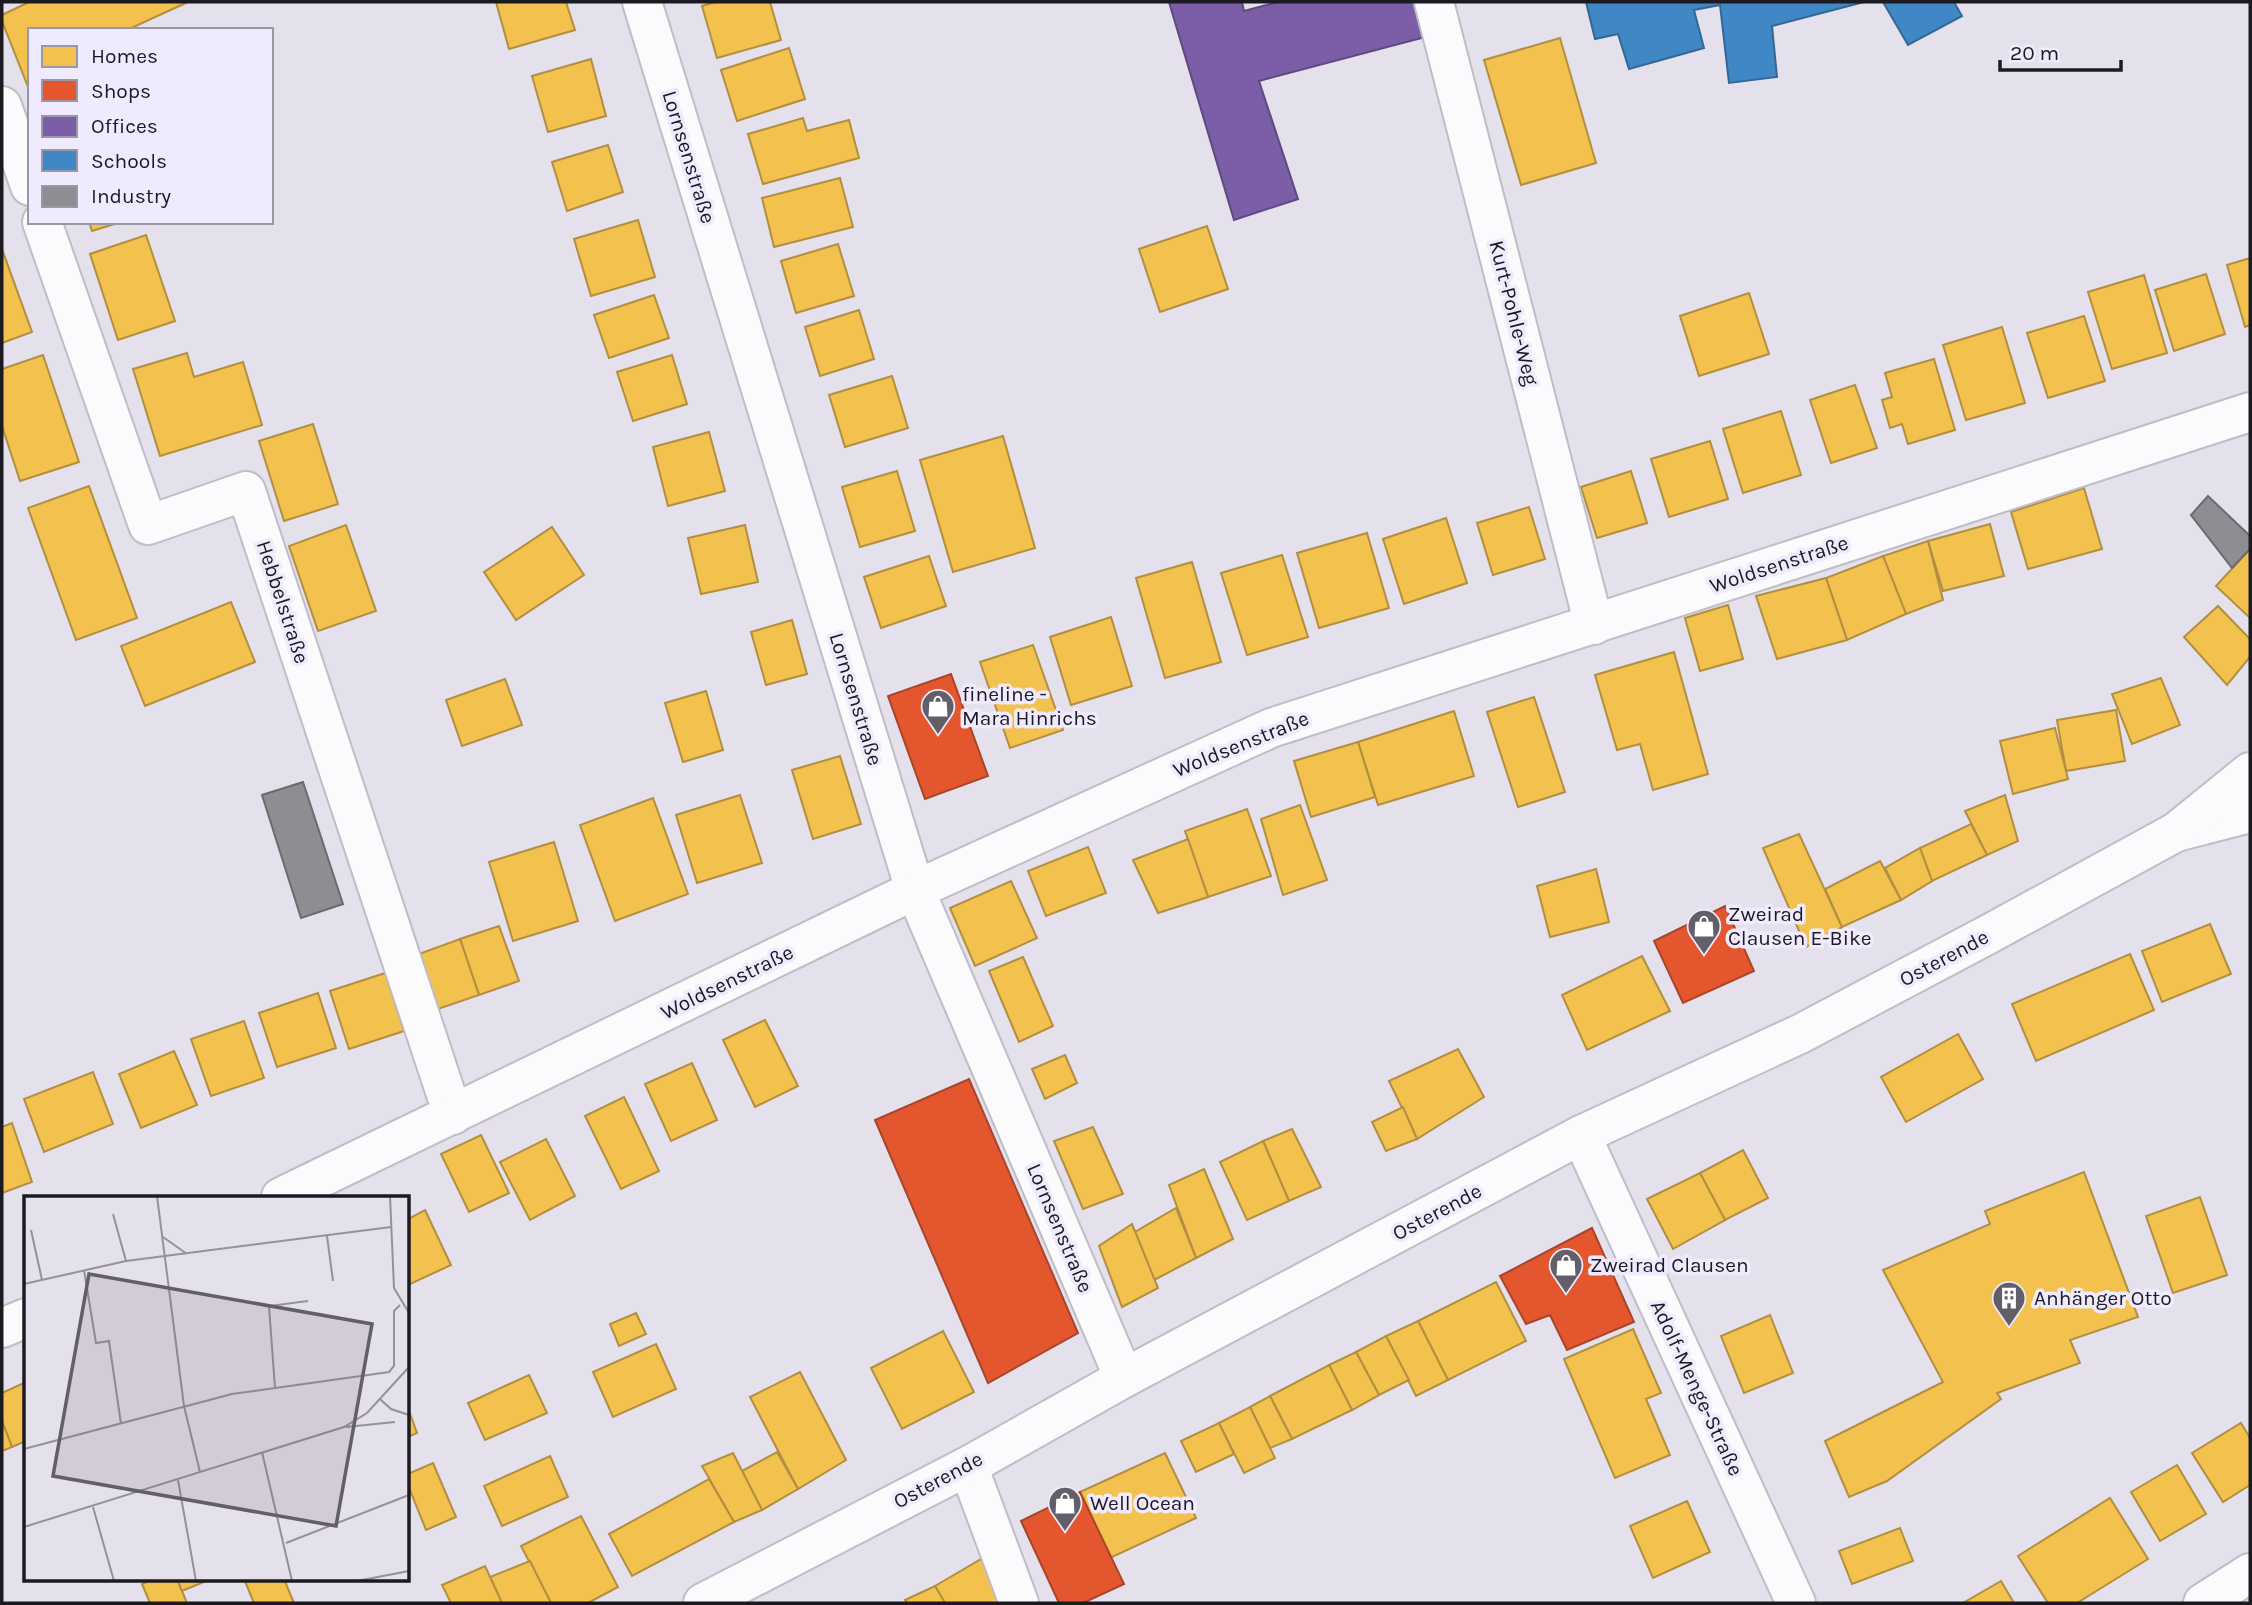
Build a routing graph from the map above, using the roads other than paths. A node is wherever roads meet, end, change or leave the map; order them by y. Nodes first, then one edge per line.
1 (642, 2) edge
2 (1434, 2) edge
3 (2, 106) edge
4 (28, 180) edge
5 (43, 224) edge
6 (2250, 412) edge
7 (1594, 625) junction
8 (2250, 772) edge
9 (2250, 813) edge
10 (2176, 832) junction
11 (915, 890) junction
12 (453, 1115) junction
13 (1581, 1136) junction
14 (283, 1196) edge
15 (24, 1319) edge
16 (2, 1328) edge
17 (1124, 1378) junction
18 (968, 1466) junction
19 (2250, 1573) edge
20 (704, 1603) edge
21 (1019, 1603) edge
22 (1796, 1603) edge
23 (2203, 1603) edge

1 - 11 street, Lornsenstraße
2 - 7 street, Kurt-Pohle-Weg
3 - 4 street
5 - 12 street, Hebbelstraße
6 - 7 street, Woldsenstraße
7 - 11 street, Woldsenstraße
8 - 10 street, Osterende
9 - 10 street, Osterende
10 - 13 street, Osterende
11 - 12 street, Woldsenstraße
11 - 17 street, Lornsenstraße
12 - 14 street, Woldsenstraße
13 - 17 street, Osterende
13 - 22 street, Adolf-Menge-Straße
15 - 16 street
17 - 18 street, Osterende
18 - 20 street, Osterende
18 - 21 street
19 - 23 street

